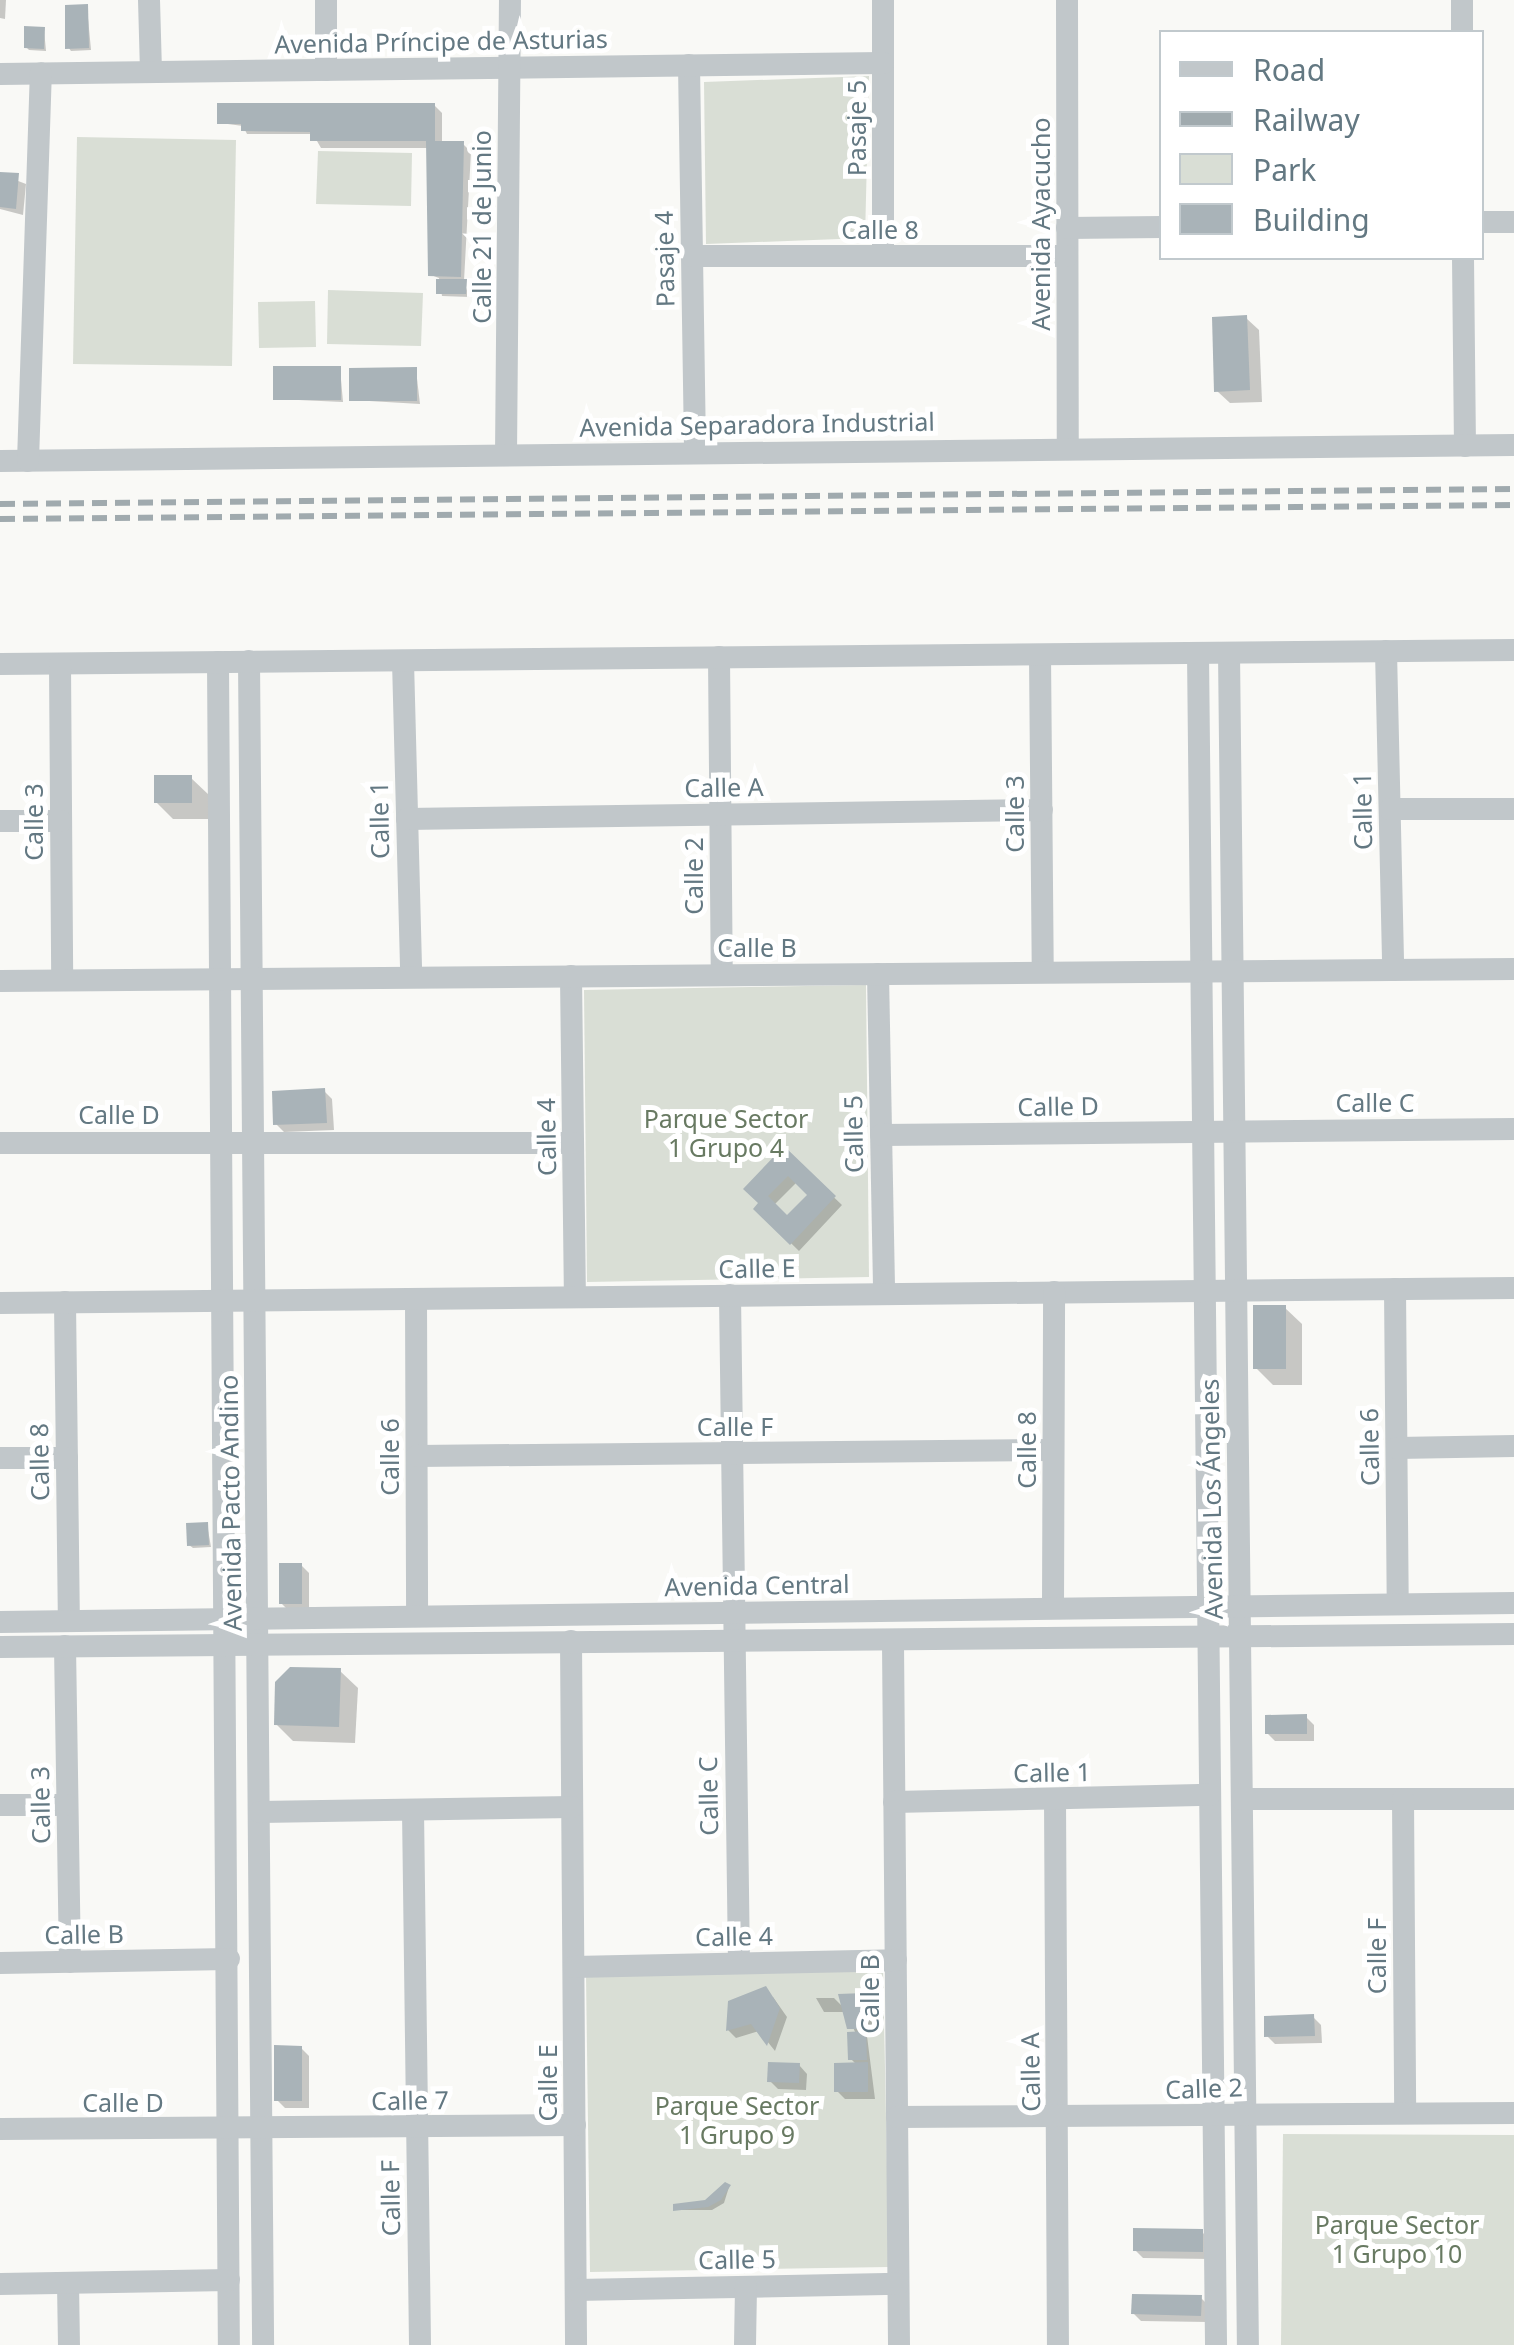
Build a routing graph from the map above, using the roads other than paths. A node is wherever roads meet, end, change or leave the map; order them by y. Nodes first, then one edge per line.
1 (149, 0) edge
2 (326, 0) edge
3 (510, 0) edge
4 (883, 0) edge
5 (1066, 0) edge
6 (1462, 0) edge
7 (1462, 30) edge
8 (883, 63) junction
9 (689, 65) junction
10 (510, 68) junction
11 (326, 70) junction
12 (151, 72) junction
13 (41, 73) junction
14 (0, 74) edge
15 (1484, 222) edge
16 (1514, 222) edge
17 (1159, 227) edge
18 (1068, 228) junction
19 (692, 256) junction
20 (883, 256) junction
21 (1068, 256) junction
22 (1463, 260) edge
23 (1465, 446) junction
24 (1514, 446) edge
25 (1068, 449) junction
26 (695, 452) junction
27 (506, 455) junction
28 (28, 460) junction
29 (0, 461) edge
30 (1514, 650) edge
31 (1386, 651) junction
32 (1229, 652) junction
33 (1198, 653) junction
34 (1040, 655) junction
35 (719, 658) junction
36 (403, 660) junction
37 (218, 662) junction
38 (250, 662) junction
39 (0, 664) edge
40 (60, 664) junction
41 (1390, 809) junction
42 (1514, 809) edge
43 (1042, 810) junction
44 (720, 815) junction
45 (407, 819) junction
46 (0, 821) edge
47 (61, 821) junction
48 (1514, 969) edge
49 (1393, 970) junction
50 (1200, 971) junction
51 (1233, 971) junction
52 (1043, 972) junction
53 (878, 974) junction
54 (722, 975) junction
55 (571, 976) junction
56 (411, 977) junction
57 (219, 979) junction
58 (252, 979) junction
59 (62, 980) junction
60 (0, 981) edge
61 (1514, 1129) edge
62 (1235, 1131) junction
63 (1203, 1132) junction
64 (881, 1135) junction
65 (238, 1141) junction
66 (0, 1142) edge
67 (573, 1143) junction
68 (1514, 1288) edge
69 (1205, 1290) junction
70 (1395, 1290) junction
71 (1236, 1291) junction
72 (1054, 1292) junction
73 (884, 1294) junction
74 (730, 1295) junction
75 (575, 1297) junction
76 (416, 1298) junction
77 (224, 1300) junction
78 (256, 1300) junction
79 (65, 1302) junction
80 (0, 1303) edge
81 (1514, 1446) edge
82 (1397, 1448) junction
83 (1053, 1450) junction
84 (731, 1453) junction
85 (417, 1456) junction
86 (0, 1458) edge
87 (67, 1458) junction
88 (1514, 1603) edge
89 (1238, 1604) junction
90 (1398, 1604) junction
91 (1208, 1606) junction
92 (1053, 1607) junction
93 (418, 1615) junction
94 (258, 1616) junction
95 (228, 1617) junction
96 (69, 1621) junction
97 (0, 1622) edge
98 (732, 1627) junction
99 (1514, 1634) edge
100 (1208, 1639) junction
101 (1240, 1639) junction
102 (571, 1641) junction
103 (893, 1643) junction
104 (229, 1645) junction
105 (259, 1645) junction
106 (66, 1646) junction
107 (0, 1647) edge
108 (1210, 1796) junction
109 (1514, 1798) edge
110 (1055, 1799) junction
111 (1242, 1799) junction
112 (1403, 1799) junction
113 (894, 1802) junction
114 (0, 1805) edge
115 (67, 1805) junction
116 (572, 1808) junction
117 (414, 1810) junction
118 (260, 1812) junction
119 (228, 1959) junction
120 (896, 1960) junction
121 (70, 1962) junction
122 (0, 1963) edge
123 (739, 1964) junction
124 (574, 1967) junction
125 (1405, 2113) junction
126 (1514, 2113) edge
127 (1247, 2114) junction
128 (897, 2117) junction
129 (1058, 2118) junction
130 (1214, 2118) junction
131 (574, 2125) junction
132 (417, 2127) junction
133 (0, 2129) edge
134 (246, 2129) junction
135 (229, 2280) junction
136 (68, 2283) junction
137 (0, 2284) edge
138 (898, 2284) junction
139 (746, 2287) junction
140 (576, 2290) junction
141 (69, 2345) edge
142 (229, 2345) edge
143 (263, 2345) edge
144 (420, 2345) edge
145 (576, 2345) edge
146 (745, 2345) edge
147 (899, 2345) edge
148 (1058, 2345) edge
149 (1216, 2345) edge
150 (1248, 2345) edge

1 - 12 street
2 - 11 street
3 - 10 street, Calle 21 de Junio
4 - 8 street, Pasaje 5
5 - 18 street, Avenida Ayacucho
6 - 7 street
8 - 9 street, Avenida Príncipe de Asturias
8 - 20 street, Pasaje 5
9 - 10 street, Avenida Príncipe de Asturias
9 - 19 street, Pasaje 4
10 - 11 street, Avenida Príncipe de Asturias
10 - 27 street, Calle 21 de Junio
11 - 12 street, Avenida Príncipe de Asturias
12 - 13 street, Avenida Príncipe de Asturias
13 - 14 street, Avenida Príncipe de Asturias
13 - 28 street
15 - 16 street
17 - 18 street
18 - 21 street, Avenida Ayacucho
19 - 20 street, Calle 8
19 - 26 street, Pasaje 4
20 - 21 street, Calle 8
21 - 25 street, Avenida Ayacucho
22 - 23 street
23 - 24 street, Avenida Separadora Industrial
23 - 25 street, Avenida Separadora Industrial
25 - 26 street, Avenida Separadora Industrial
26 - 27 street, Avenida Separadora Industrial
27 - 28 street, Avenida Separadora Industrial
28 - 29 street, Avenida Separadora Industrial
30 - 31 street
31 - 32 street
31 - 41 street, Calle 1
32 - 33 street
32 - 51 street, Avenida Los Ángeles
33 - 34 street
33 - 50 street, Avenida Los Ángeles
34 - 35 street
34 - 43 street, Calle 3
35 - 36 street
35 - 44 street, Calle 2
36 - 38 street
36 - 45 street, Calle 1
37 - 38 street
37 - 40 street
37 - 57 street, Avenida Pacto Andino
38 - 58 street, Avenida Pacto Andino
39 - 40 street
40 - 47 street, Calle 3
41 - 42 street
41 - 49 street, Calle 1
43 - 44 street, Calle A
43 - 52 street, Calle 3
44 - 45 street, Calle A
44 - 54 street, Calle 2
45 - 56 street, Calle 1
46 - 47 street
47 - 59 street, Calle 3
48 - 49 street, Calle B
49 - 51 street, Calle B
50 - 51 street, Calle B
50 - 52 street, Calle B
50 - 63 street, Avenida Los Ángeles
51 - 62 street, Avenida Los Ángeles
52 - 53 street, Calle B
53 - 54 street, Calle B
53 - 64 street, Calle 5
54 - 55 street, Calle B
55 - 56 street, Calle B
55 - 67 street, Calle 4
56 - 58 street, Calle B
57 - 58 street, Calle B
57 - 59 street, Calle B
57 - 65 street, Avenida Pacto Andino
58 - 65 street, Avenida Pacto Andino
59 - 60 street, Calle B
61 - 62 street, Calle C
62 - 63 street, Calle D
62 - 71 street, Avenida Los Ángeles
63 - 64 street, Calle D
63 - 69 street, Avenida Los Ángeles
64 - 73 street, Calle 5
65 - 66 street, Calle D
65 - 67 street
65 - 77 street, Avenida Pacto Andino
65 - 78 street, Avenida Pacto Andino
67 - 75 street, Calle 4
68 - 70 street, Calle E
69 - 71 street, Calle E
69 - 72 street, Calle E
69 - 91 street, Avenida Los Ángeles
70 - 71 street, Calle E
70 - 82 street, Calle 6
71 - 89 street, Avenida Los Ángeles
72 - 73 street, Calle E
72 - 83 street, Calle 8
73 - 74 street, Calle E
74 - 75 street, Calle E
74 - 84 street
75 - 76 street, Calle E
76 - 78 street, Calle E
76 - 85 street, Calle 6
77 - 78 street, Calle E
77 - 79 street, Calle E
77 - 95 street, Avenida Pacto Andino
78 - 94 street, Avenida Pacto Andino
79 - 80 street, Calle E
79 - 87 street, Calle 8
81 - 82 street
82 - 90 street, Calle 6
83 - 84 street, Calle F
83 - 92 street, Calle 8
84 - 85 street, Calle F
84 - 98 street
85 - 93 street, Calle 6
86 - 87 street
87 - 96 street, Calle 8
88 - 90 street, Avenida Central
89 - 90 street, Avenida Central
89 - 91 street, Avenida Central
89 - 101 street, Avenida Los Ángeles
91 - 92 street, Avenida Central
91 - 100 street, Avenida Los Ángeles
92 - 98 street, Avenida Central
93 - 94 street, Avenida Central
93 - 98 street, Avenida Central
94 - 95 street, Avenida Central
94 - 105 street, Avenida Pacto Andino
95 - 96 street, Avenida Central
95 - 104 street, Avenida Pacto Andino
96 - 97 street, Avenida Central
98 - 102 street, Avenida Central
98 - 103 street, Avenida Central
98 - 123 street, Calle C
99 - 101 street, Avenida Central
100 - 101 street, Avenida Central
100 - 103 street, Avenida Central
100 - 108 street, Avenida Los Ángeles
101 - 111 street, Avenida Los Ángeles
102 - 105 street, Avenida Central
102 - 116 street, Calle E
103 - 113 street, Calle B
104 - 105 street, Avenida Central
104 - 106 street, Avenida Central
104 - 119 street, Avenida Pacto Andino
105 - 118 street, Avenida Pacto Andino
106 - 107 street, Avenida Central
106 - 115 street, Calle 3
108 - 110 street, Calle 1
108 - 130 street, Avenida Los Ángeles
109 - 112 street
110 - 113 street, Calle 1
110 - 129 street, Calle A
111 - 112 street
111 - 127 street, Avenida Los Ángeles
112 - 125 street, Calle F
113 - 120 street, Calle B
114 - 115 street
115 - 121 street, Calle 3
116 - 117 street
116 - 124 street, Calle E
117 - 118 street
117 - 132 street, Calle F
118 - 134 street, Avenida Pacto Andino
119 - 121 street, Calle B
119 - 134 street, Avenida Pacto Andino
120 - 123 street, Calle 4
120 - 128 street, Calle B
121 - 122 street, Calle B
123 - 124 street, Calle 4
124 - 131 street, Calle E
125 - 126 street, Calle 2
125 - 127 street, Calle 2
127 - 130 street, Calle 2
127 - 150 street, Avenida Los Ángeles
128 - 129 street, Calle 2
128 - 138 street, Calle B
129 - 130 street, Calle 2
129 - 148 street, Calle A
130 - 149 street, Avenida Los Ángeles
131 - 132 street, Calle 7
131 - 140 street, Calle E
132 - 134 street, Calle 7
132 - 144 street, Calle F
133 - 134 street, Calle D
134 - 135 street, Avenida Pacto Andino
134 - 143 street, Avenida Pacto Andino
135 - 136 street
135 - 142 street, Avenida Pacto Andino
136 - 137 street
136 - 141 street
138 - 139 street, Calle 5
138 - 147 street, Calle B
139 - 140 street, Calle 5
139 - 146 street
140 - 145 street, Calle E

